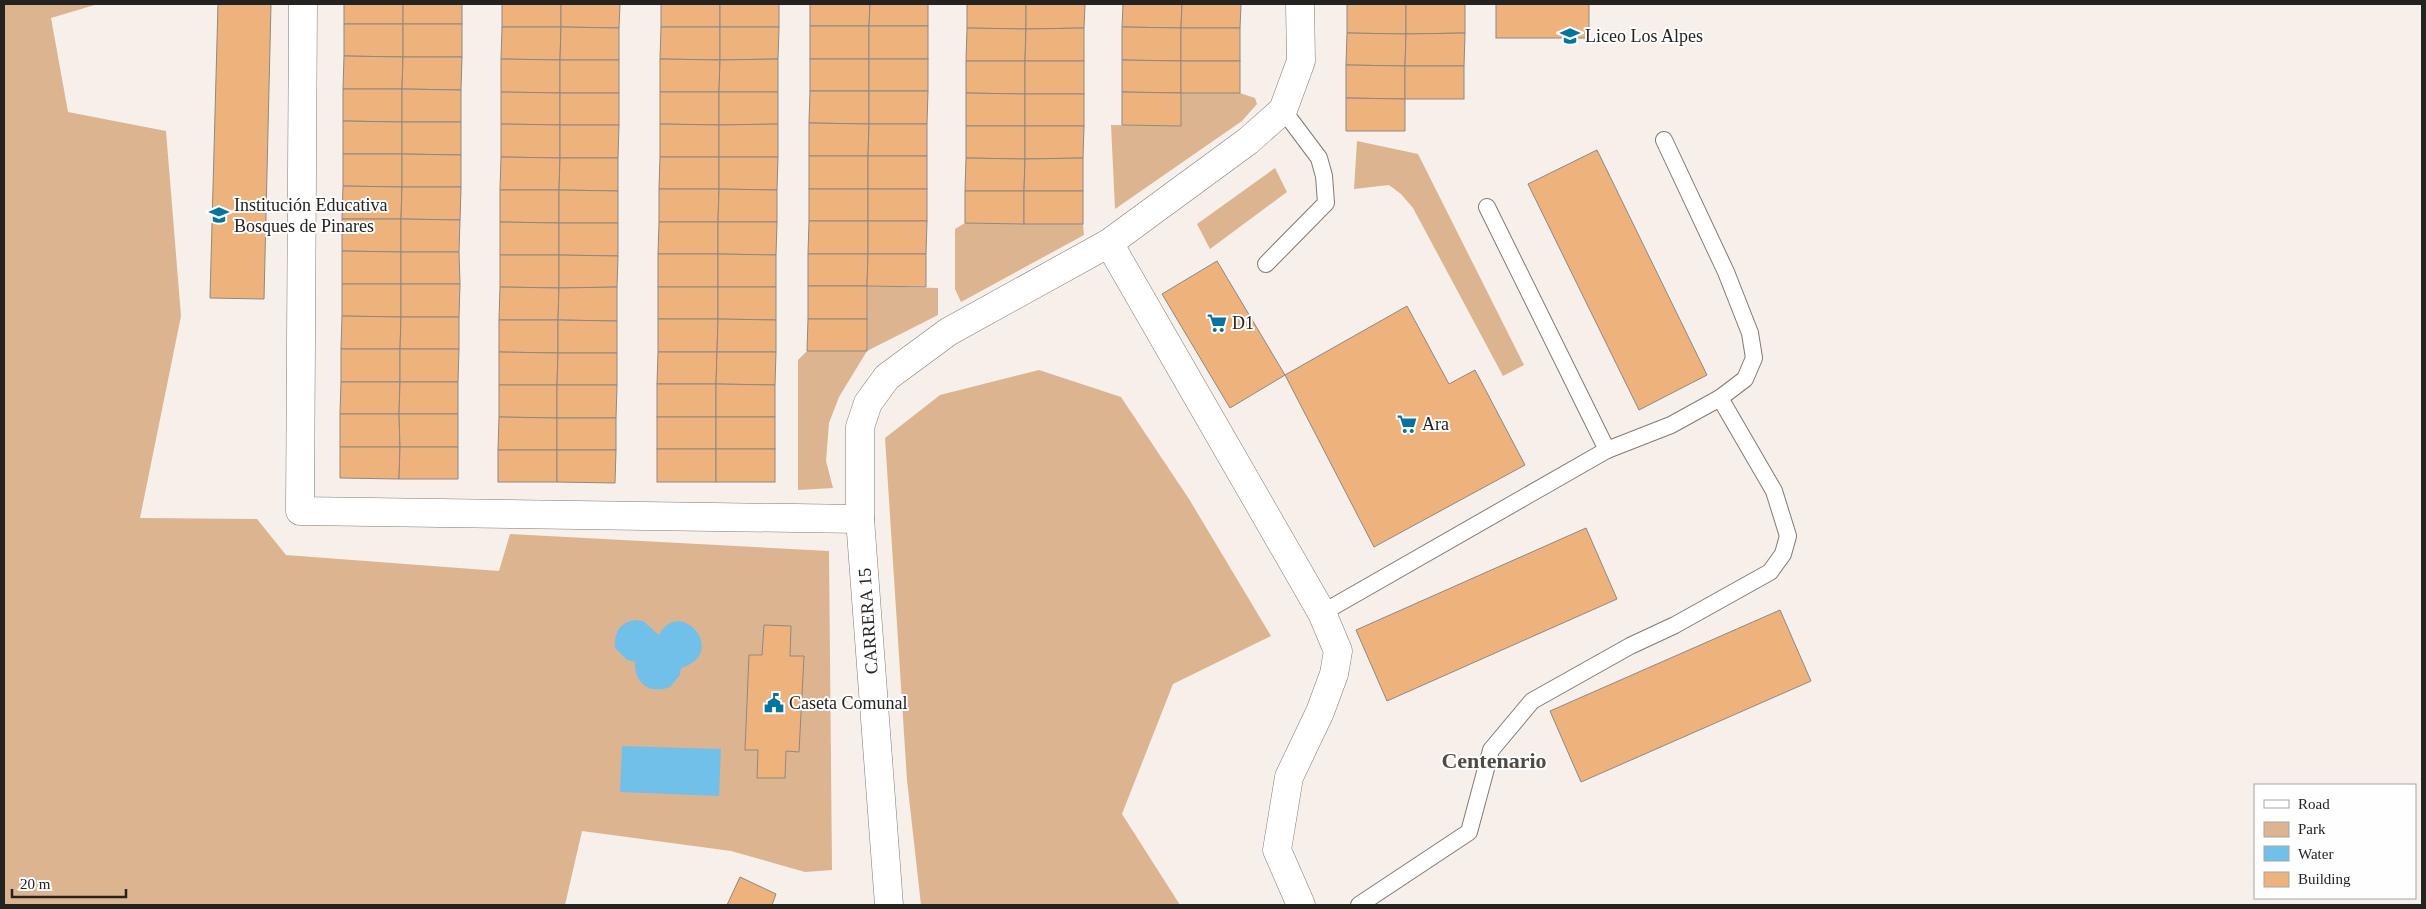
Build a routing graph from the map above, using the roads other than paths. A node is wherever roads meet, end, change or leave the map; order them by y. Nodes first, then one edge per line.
1 (303, 4) edge
2 (1300, 4) edge
3 (1283, 110) junction
4 (1664, 140) dead end
5 (1488, 207) dead end
6 (1109, 243) junction
7 (1266, 264) dead end
8 (1720, 398) junction
9 (1608, 450) junction
10 (860, 519) junction
11 (1322, 613) junction
12 (889, 905) edge
13 (1301, 905) edge
14 (1359, 905) edge

1 - 10 street
2 - 3 street
3 - 6 street, CARRERA 15
3 - 7 lane
4 - 8 lane
5 - 9 lane
6 - 10 street, CARRERA 15
6 - 11 street
8 - 9 lane
8 - 14 lane
9 - 11 lane
10 - 12 street, CARRERA 15
11 - 13 street

